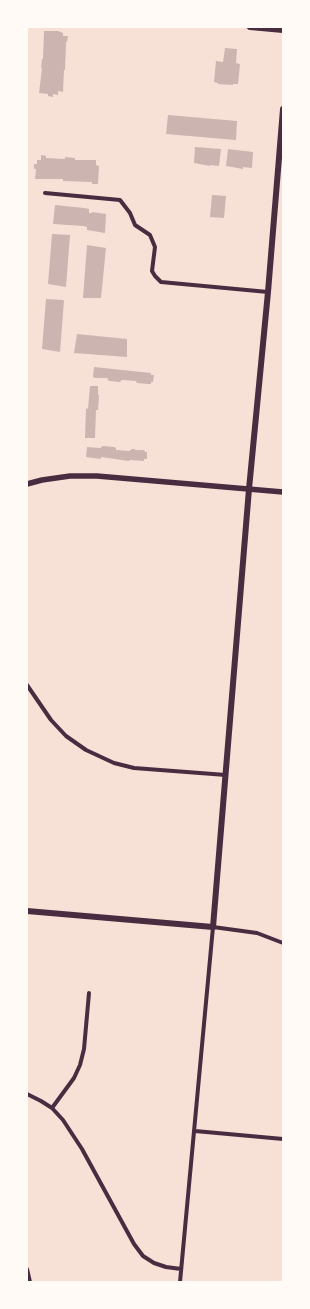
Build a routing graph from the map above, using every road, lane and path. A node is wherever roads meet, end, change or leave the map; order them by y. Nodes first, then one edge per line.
1 (250, 27) edge
2 (283, 30) edge
3 (283, 109) edge
4 (45, 193) dead end
5 (268, 292) junction
6 (27, 484) edge
7 (250, 488) junction
8 (283, 492) edge
9 (27, 685) edge
10 (226, 775) junction
11 (27, 911) edge
12 (213, 926) junction
13 (283, 943) edge
14 (89, 993) dead end
15 (27, 1094) edge
16 (52, 1108) junction
17 (195, 1131) junction
18 (283, 1139) edge
19 (27, 1269) edge
20 (181, 1269) junction
21 (30, 1282) edge
22 (180, 1282) edge

1 - 2 main road
3 - 5 main road
4 - 5 street
5 - 7 main road
6 - 7 street
7 - 8 street
7 - 10 main road
9 - 10 street
10 - 12 main road
11 - 12 main road
12 - 13 street
12 - 17 street
14 - 16 street
15 - 16 street
16 - 20 street
17 - 18 street
17 - 20 street
19 - 21 street
20 - 22 street

